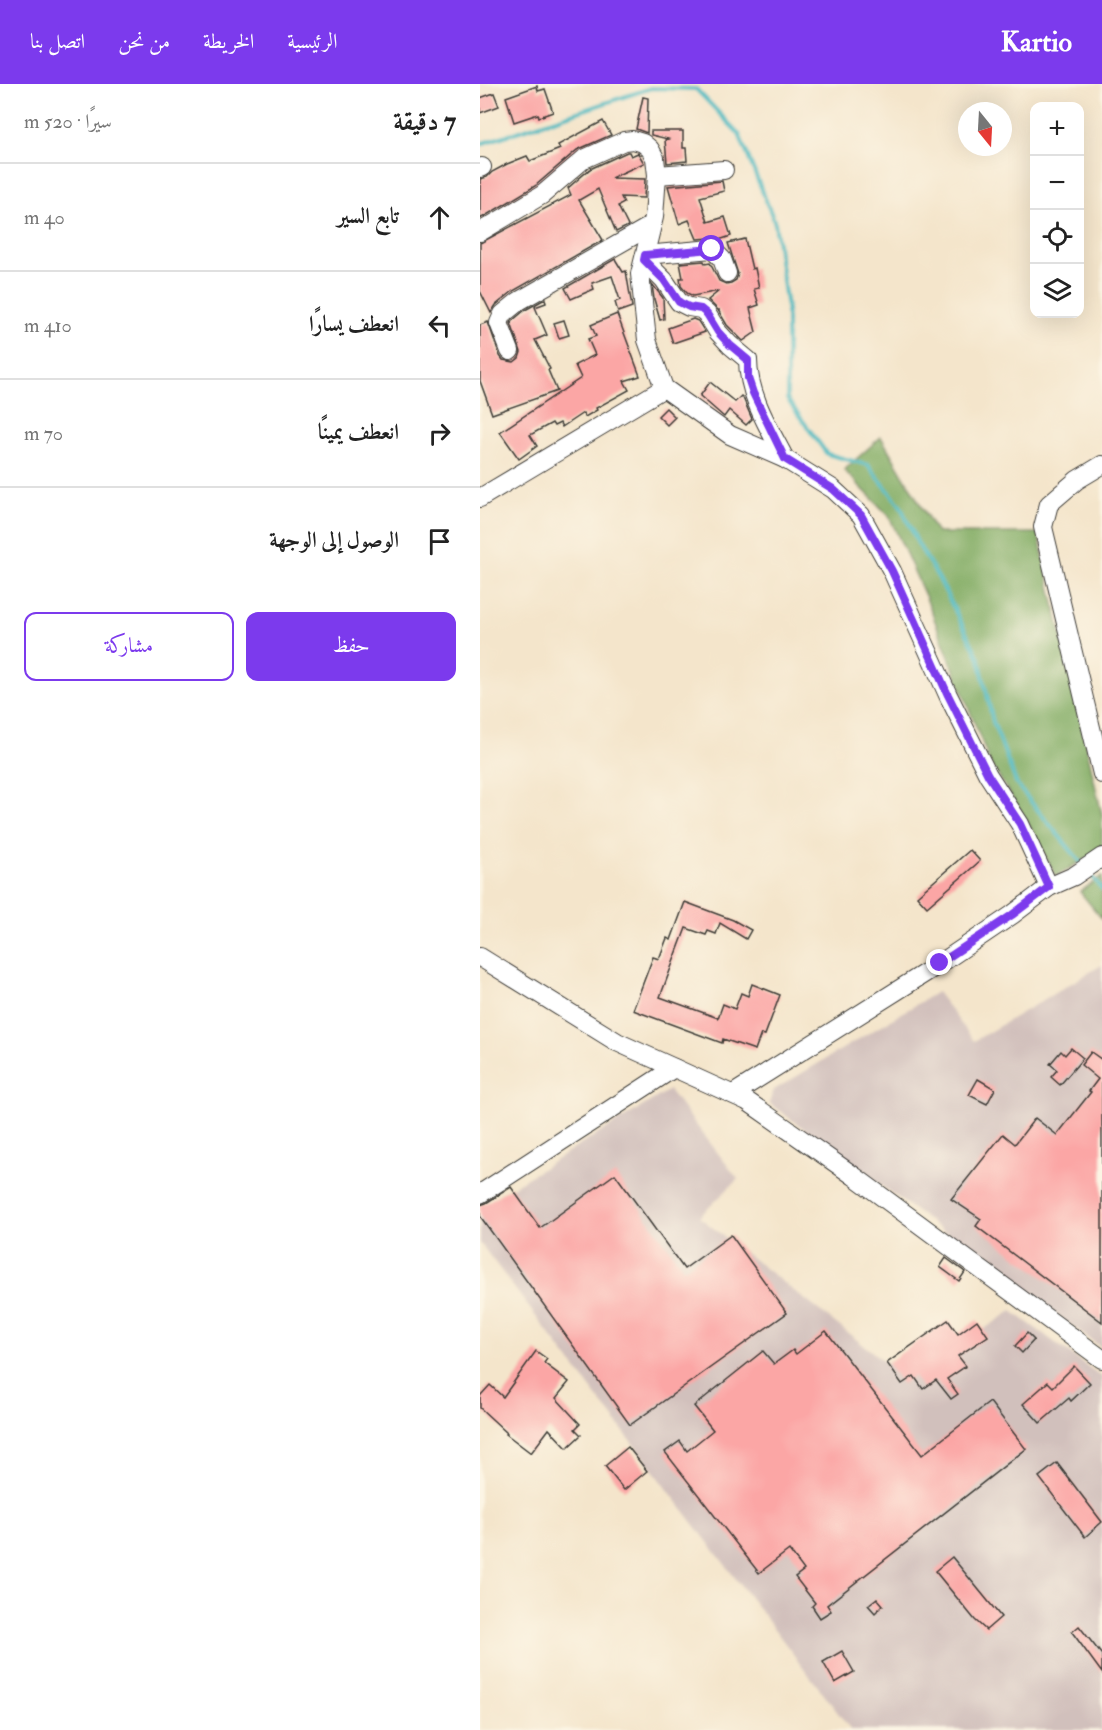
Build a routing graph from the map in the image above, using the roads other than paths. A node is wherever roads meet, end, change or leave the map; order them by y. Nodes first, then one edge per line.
1 (724, 170) dead end
2 (657, 175) junction
3 (652, 225) junction
4 (480, 232) edge
5 (644, 258) junction
6 (727, 273) dead end
7 (510, 351) dead end
8 (664, 388) junction
9 (785, 459) junction
10 (1102, 465) edge
11 (480, 498) edge
12 (1102, 774) edge
13 (1102, 858) edge
14 (1049, 887) junction
15 (480, 957) edge
16 (674, 1068) junction
17 (733, 1094) junction
18 (480, 1194) edge
19 (1102, 1359) edge

1 - 2 street
2 - 3 street
2 - 4 street
3 - 5 street
3 - 7 street
5 - 6 street
5 - 8 street
5 - 9 street
8 - 9 street
8 - 11 street
9 - 14 street
10 - 12 street
13 - 14 street
14 - 17 street
15 - 16 street
16 - 17 street
16 - 18 street
17 - 19 street

